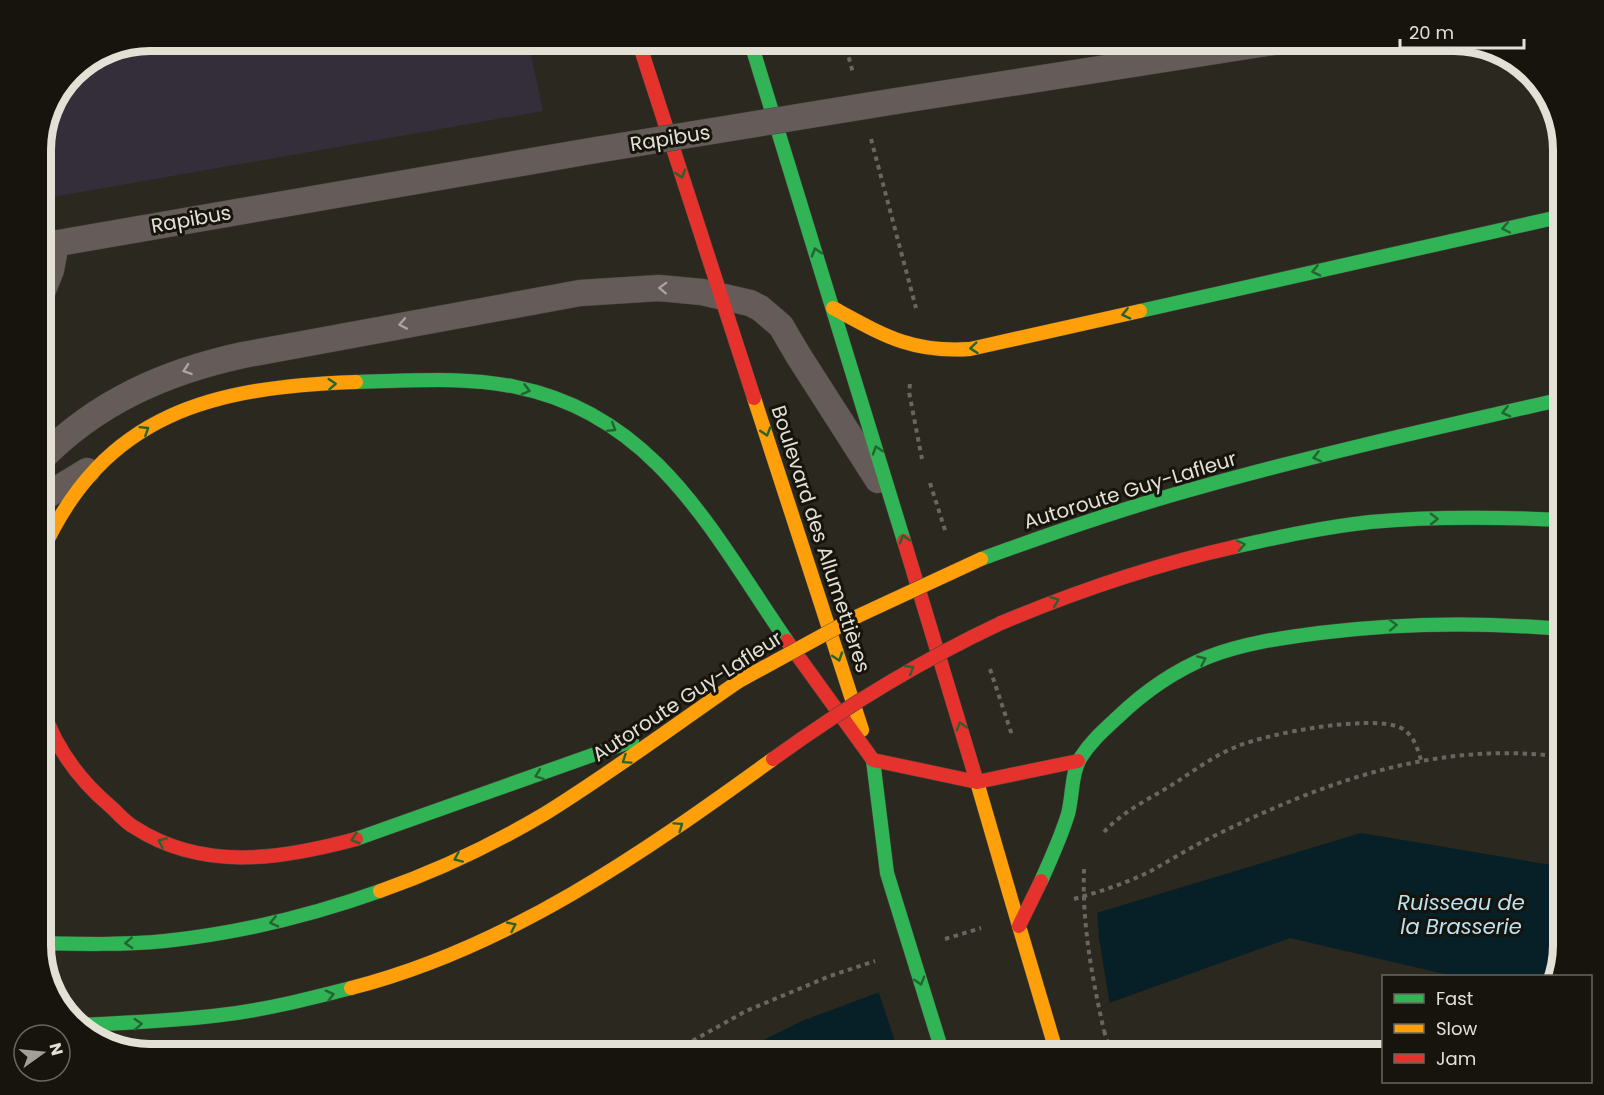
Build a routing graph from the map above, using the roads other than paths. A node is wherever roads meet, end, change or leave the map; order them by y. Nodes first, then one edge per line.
1 (642, 51) edge
2 (753, 51) edge
3 (1216, 51) edge
4 (1553, 218) edge
5 (51, 244) edge
6 (721, 296) junction
7 (833, 308) junction
8 (1553, 401) edge
9 (51, 449) edge
10 (98, 464) junction
11 (51, 493) edge
12 (894, 506) junction
13 (1553, 520) edge
14 (51, 530) edge
15 (1553, 628) edge
16 (673, 726) junction
17 (51, 730) edge
18 (873, 760) junction
19 (1078, 761) junction
20 (977, 782) junction
21 (1018, 927) junction
22 (51, 943) edge
23 (92, 1025) edge
24 (940, 1044) edge
25 (1054, 1044) edge

1 -> 6 main road, Boulevard des Allumettières
7 -> 2 main road
3 - 5 lane, Rapibus, bridge
4 -> 7 main road
6 -> 9 lane
6 - 12 lane
6 -> 18 main road, Boulevard des Allumettières
12 -> 7 main road
8 -> 16 main road, Autoroute Guy-Lafleur, bridge
10 - 11 lane
10 - 14 main road
10 -> 18 main road
20 -> 12 main road
23 -> 13 main road, bridge
19 -> 15 main road
16 -> 17 main road
16 -> 22 main road, Autoroute Guy-Lafleur
18 - 20 main road
18 -> 24 main road, Boulevard des Allumettières, bridge
19 - 20 main road
19 - 21 main road, bridge
20 - 21 main road, bridge
21 - 25 main road

